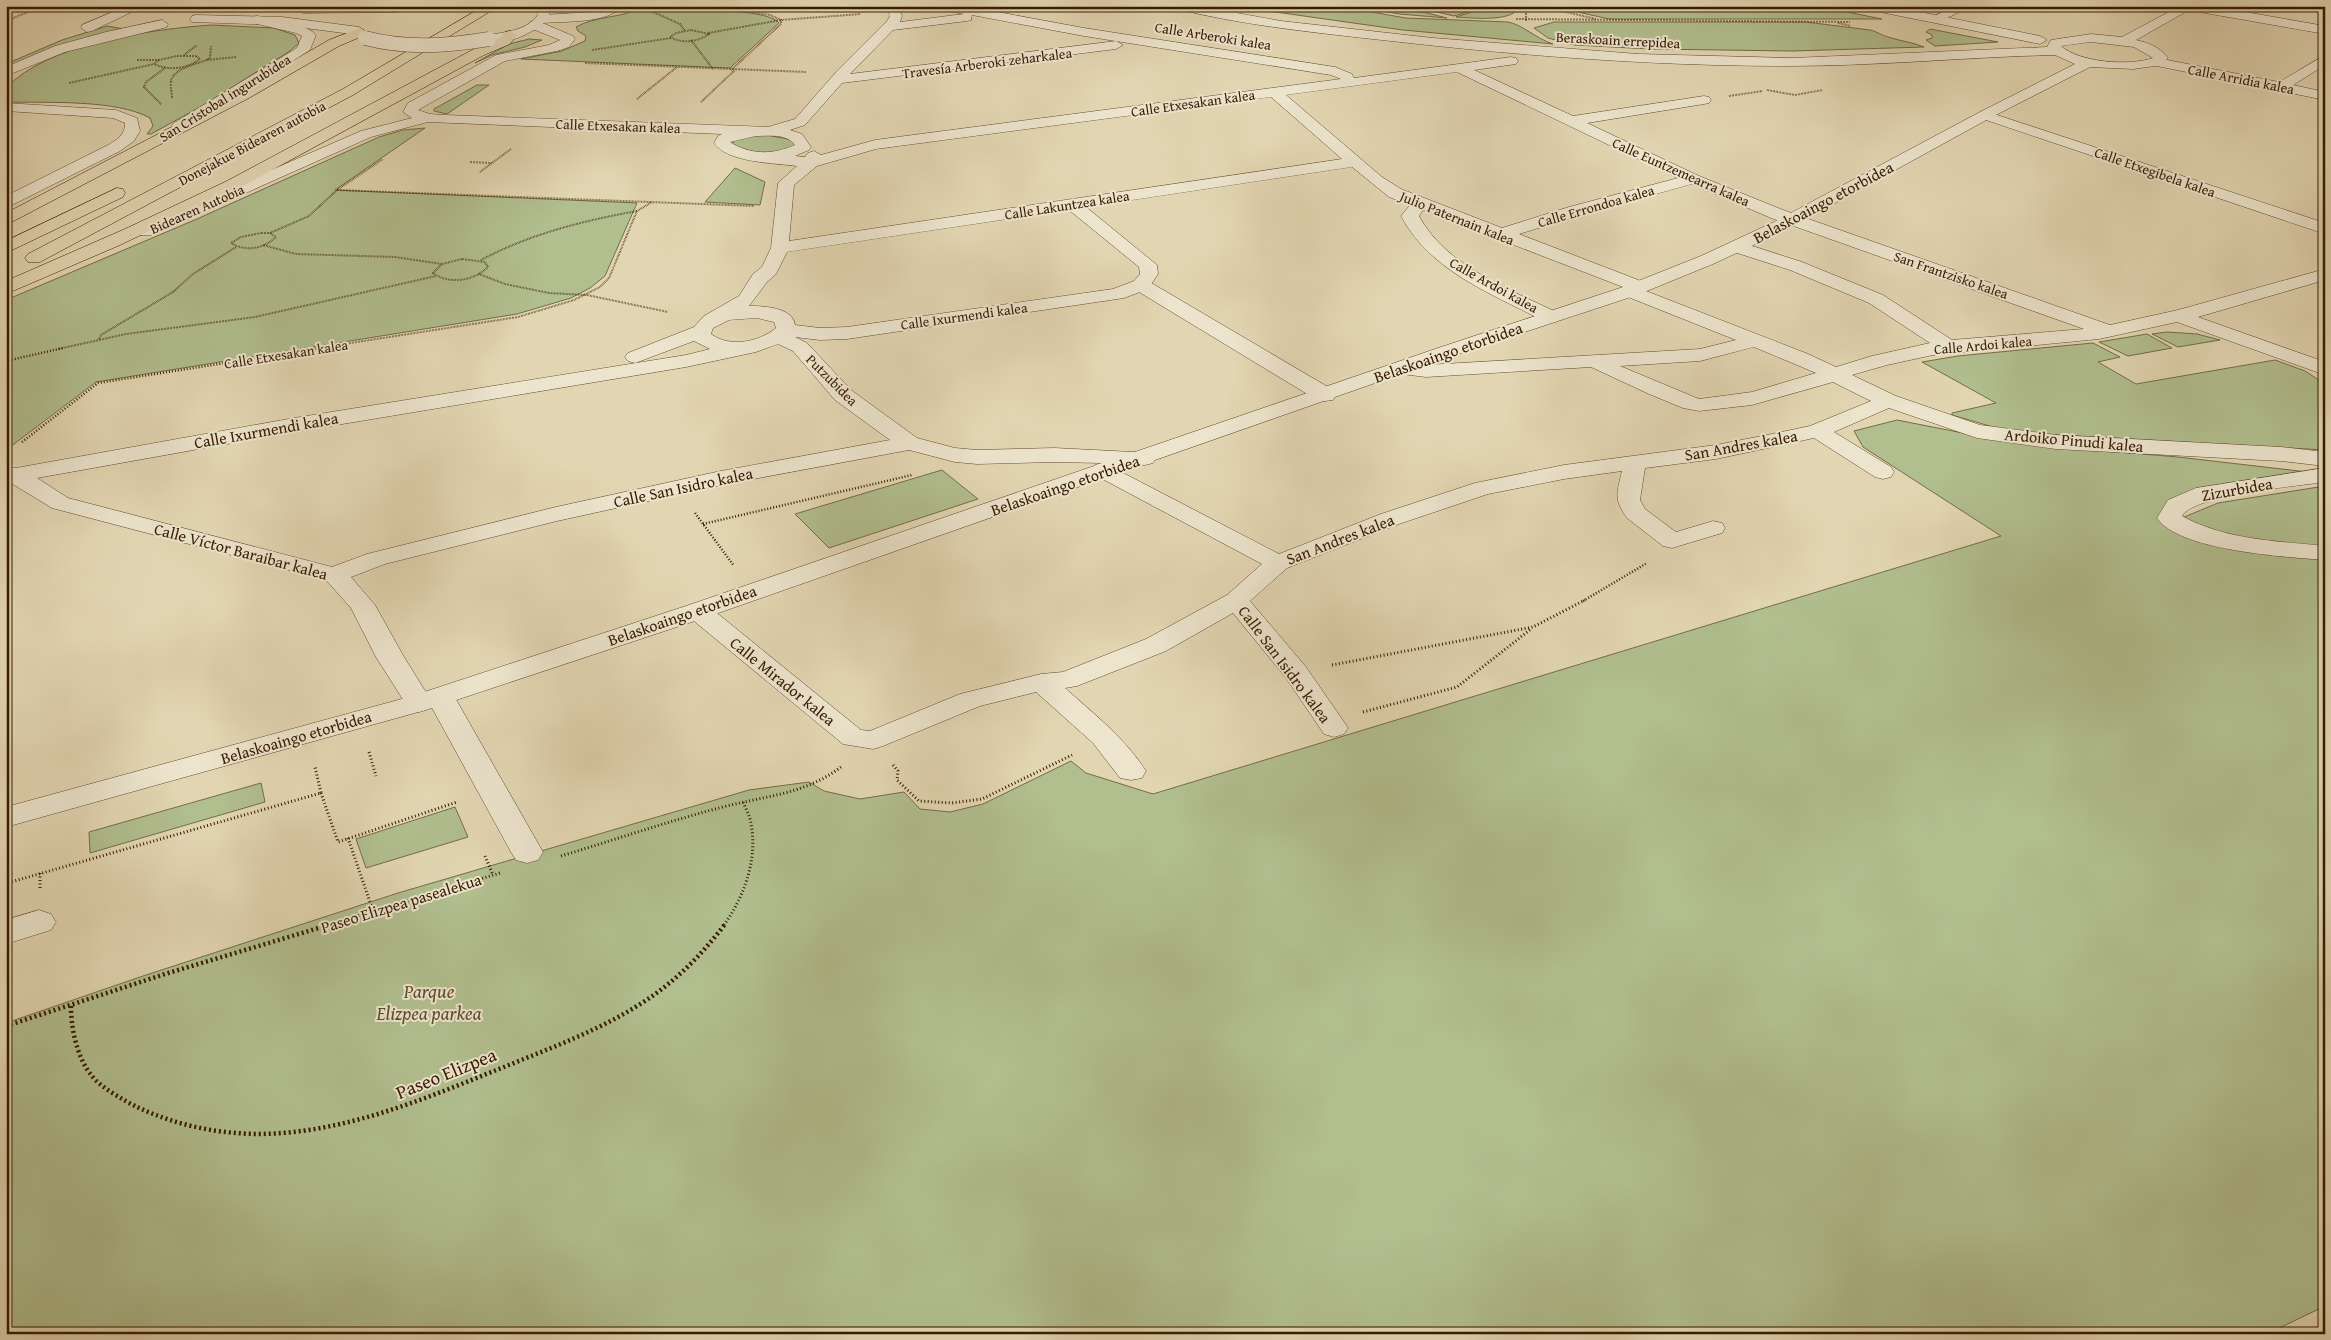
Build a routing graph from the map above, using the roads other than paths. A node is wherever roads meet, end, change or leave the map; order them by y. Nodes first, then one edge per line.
1 (138, 6) edge
2 (221, 6) edge
3 (360, 6) edge
4 (492, 6) edge
5 (566, 6) edge
6 (617, 6) edge
7 (892, 6) edge
8 (943, 6) edge
9 (1181, 6) edge
10 (1870, 6) edge
11 (1965, 6) edge
12 (2189, 6) edge
13 (403, 7) edge
14 (344, 8) junction
15 (257, 14) junction
16 (540, 15) edge
17 (117, 17) junction
18 (1004, 18) junction
19 (1935, 19) junction
20 (185, 21) junction
21 (162, 24) junction
22 (889, 27) junction
23 (2325, 30) edge
24 (418, 31) dead end
25 (361, 34) junction
26 (510, 35) junction
27 (562, 36) junction
28 (1134, 40) junction
29 (2122, 42) junction
30 (2057, 47) junction
31 (375, 56) dead end
32 (6, 59) edge
33 (2325, 59) edge
34 (1511, 61) dead end
35 (2089, 62) junction
36 (2157, 62) junction
37 (1459, 68) junction
38 (6, 72) edge
39 (840, 76) junction
40 (1355, 81) junction
41 (2281, 87) junction
42 (1274, 92) junction
43 (2325, 96) edge
44 (1704, 100) dead end
45 (6, 107) edge
46 (1985, 115) junction
47 (428, 118) junction
48 (1571, 121) junction
49 (689, 129) junction
50 (762, 131) junction
51 (800, 138) junction
52 (722, 143) junction
53 (875, 145) junction
54 (138, 151) junction
55 (760, 157) junction
56 (301, 162) joint
57 (1354, 162) junction
58 (811, 163) junction
59 (789, 179) junction
60 (1693, 179) junction
61 (132, 185) dead end
62 (6, 203) edge
63 (1072, 204) junction
64 (1420, 204) junction
65 (1793, 219) junction
66 (6, 220) edge
67 (2325, 229) edge
68 (1499, 235) junction
69 (1737, 247) junction
70 (6, 248) edge
71 (780, 248) junction
72 (91, 251) junction
73 (770, 270) junction
74 (6, 271) edge
75 (2325, 274) edge
76 (1142, 285) junction
77 (6, 288) edge
78 (1634, 289) junction
79 (778, 314) junction
80 (721, 316) junction
81 (2177, 316) junction
82 (1551, 317) junction
83 (701, 331) junction
84 (2108, 331) junction
85 (1754, 340) junction
86 (751, 346) junction
87 (1949, 347) junction
88 (1594, 361) junction
89 (1401, 369) junction
90 (2325, 369) edge
91 (1833, 374) junction
92 (516, 388) junction
93 (1325, 395) junction
94 (1888, 401) junction
95 (1817, 431) junction
96 (910, 443) junction
97 (1037, 456) junction
98 (1145, 458) junction
99 (2325, 458) edge
100 (1635, 462) junction
101 (1103, 470) junction
102 (1884, 472) dead end
103 (11, 474) edge
104 (2325, 475) edge
105 (1072, 482) junction
106 (1713, 528) dead end
107 (2325, 553) edge
108 (1278, 563) junction
109 (335, 575) junction
110 (1236, 600) junction
111 (698, 611) junction
112 (1041, 682) junction
113 (430, 699) junction
114 (1331, 725) road end
115 (880, 749) joint
116 (1131, 771) dead end
117 (6, 817) edge
118 (530, 860) road end
119 (39, 922) dead end
120 (6, 932) edge

1 - 17 street
2 - 20 street
3 - 14 street
4 - 74 highway, Donejakue Bidearen autobia
5 - 16 street
6 - 16 street
7 - 22 street
8 - 18 street, Calle Arberoki kalea
9 - 30 street, Beraskoain errepidea
10 - 19 street
11 - 19 street
12 - 23 street
12 - 29 street
13 - 14 street, San Cristobal ingurubidea
13 - 25 street
14 - 15 street, San Cristobal ingurubidea
15 - 20 street, San Cristobal ingurubidea
15 - 25 street, San Cristobal ingurubidea
15 - 54 street, San Cristobal ingurubidea
16 - 26 street
16 - 27 street
17 - 21 street
17 - 32 street
18 - 22 street, Calle Arberoki kalea
18 - 28 street, Calle Arberoki kalea
19 - 30 street
20 - 21 street
21 - 38 street
22 - 39 street
24 - 31 highway
25 - 26 street, San Cristobal ingurubidea, bridge
25 - 54 highway
26 - 27 street
26 - 72 highway
27 - 47 street
28 - 39 street, Travesía Arberoki zeharkalea
28 - 40 street, Calle Arberoki kalea
29 - 30 street
29 - 36 street
30 - 35 street, Calle Arridia kalea
33 - 41 street
34 - 37 street, Calle Etxesakan kalea
35 - 36 street, Calle Arridia kalea
35 - 46 street, Belaskoaingo etorbidea
36 - 41 street, Calle Arridia kalea
37 - 40 street, Calle Etxesakan kalea
37 - 48 street, Calle Euntzemearra kalea
39 - 51 street
40 - 42 street, Calle Etxesakan kalea
41 - 43 street, Calle Arridia kalea
42 - 53 street, Calle Etxesakan kalea
42 - 57 street, Julio Paternain kalea
44 - 48 street, Calle Euntzemearra kalea
45 - 62 street, San Cristobal ingurubidea
46 - 65 street, Belaskoaingo etorbidea
46 - 67 street, Calle Etxegibela kalea
47 - 49 street, Calle Etxesakan kalea
47 - 56 street, Calle Etxesakan kalea
48 - 60 street, Calle Euntzemearra kalea
49 - 50 street, Calle Etxesakan kalea
49 - 52 street, Calle Etxesakan kalea
50 - 51 street
50 - 52 street
51 - 53 street, Calle Etxesakan kalea
51 - 55 street
51 - 58 street
52 - 55 street, Calle Etxesakan kalea
53 - 58 street, Calle Etxesakan kalea
54 - 66 highway
55 - 58 street
55 - 59 street
56 - 72 street, Bidearen Autobia
57 - 63 street, Calle Lakuntzea kalea
57 - 64 street, Julio Paternain kalea
58 - 59 street
59 - 71 street
60 - 65 street, Calle Euntzemearra kalea
60 - 68 street, Calle Errondoa kalea
61 - 70 highway
63 - 71 street, Calle Lakuntzea kalea
63 - 76 street
64 - 68 street, Julio Paternain kalea
64 - 82 street, Calle Ardoi kalea
65 - 69 street, Belaskoaingo etorbidea
65 - 84 street, San Frantzisko kalea
68 - 78 street, Julio Paternain kalea
69 - 78 street, Belaskoaingo etorbidea
69 - 87 street
71 - 73 street
72 - 77 highway
73 - 79 street
73 - 80 street
75 - 81 street, Calle Ardoi kalea
76 - 79 street, Calle Ixurmendi kalea
76 - 93 street
78 - 82 street, Belaskoaingo etorbidea
78 - 85 street, Julio Paternain kalea
79 - 80 street
79 - 86 street
79 - 96 street, Putzubidea
80 - 83 street, Calle Ixurmendi kalea
81 - 84 street, Calle Ardoi kalea
81 - 90 street
82 - 89 street, Belaskoaingo etorbidea
83 - 86 street
83 - 92 street, Calle Ixurmendi kalea
84 - 87 street, Calle Ardoi kalea
85 - 88 street
85 - 91 street, Ardoiko Pinudi kalea
86 - 92 street, Calle Ixurmendi kalea
87 - 91 street, Calle Ardoi kalea
88 - 89 street
88 - 91 street, Calle Ardoi kalea
89 - 93 street, Belaskoaingo etorbidea
91 - 94 street, Ardoiko Pinudi kalea
92 - 103 street, Calle Ixurmendi kalea
93 - 98 street, Belaskoaingo etorbidea
94 - 95 street, San Andres kalea
94 - 99 street, Ardoiko Pinudi kalea
95 - 100 street, San Andres kalea
95 - 102 street, San Andres kalea
96 - 97 street, Calle San Isidro kalea
96 - 109 street, Calle San Isidro kalea
97 - 98 street, Calle San Isidro kalea
97 - 105 street, Calle San Isidro kalea
98 - 101 street, Belaskoaingo etorbidea
100 - 106 street
100 - 108 street, San Andres kalea
101 - 105 street, Belaskoaingo etorbidea
101 - 108 street
103 - 109 street, Calle Víctor Baraibar kalea
104 - 107 street, Zizurbidea
105 - 111 street, Belaskoaingo etorbidea
108 - 110 street, San Andres kalea
109 - 113 street, Calle Víctor Baraibar kalea
110 - 112 street, San Andres kalea
110 - 114 street, Calle San Isidro kalea
111 - 113 street, Belaskoaingo etorbidea
111 - 115 street, Calle Mirador kalea
112 - 115 street, San Andres kalea
112 - 116 street
113 - 117 street, Belaskoaingo etorbidea
113 - 118 street, Calle Víctor Baraibar kalea
119 - 120 street

